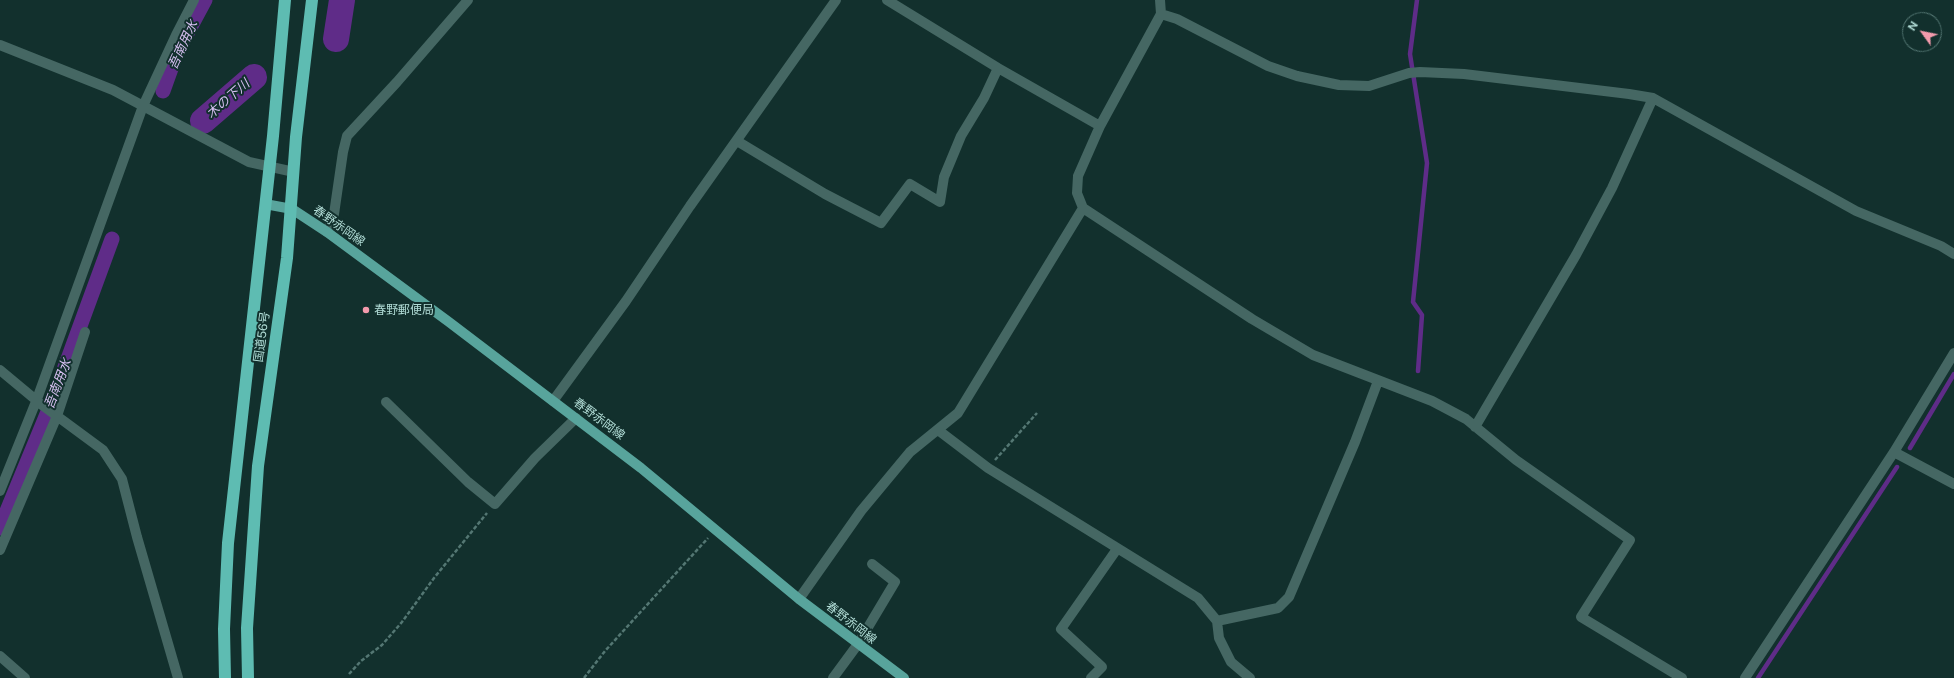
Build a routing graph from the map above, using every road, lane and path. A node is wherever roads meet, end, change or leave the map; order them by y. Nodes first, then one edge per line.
1 (194, 0) edge
2 (285, 0) edge
3 (312, 0) edge
4 (468, 0) edge
5 (836, 0) edge
6 (887, 0) edge
7 (1160, 0) edge
8 (1161, 14) junction
9 (0, 45) edge
10 (998, 68) junction
11 (1653, 98) junction
12 (143, 106) junction
13 (1100, 126) junction
14 (737, 141) junction
15 (269, 167) junction
16 (294, 172) junction
17 (265, 204) junction
18 (1083, 208) junction
19 (292, 209) junction
20 (327, 232) junction
21 (1954, 254) edge
22 (85, 332) dead end
23 (1954, 352) edge
24 (0, 370) edge
25 (1378, 381) junction
26 (553, 401) junction
27 (39, 402) junction
28 (386, 402) dead end
29 (1037, 413) dead end
30 (55, 415) junction
31 (576, 418) junction
32 (1475, 427) junction
33 (938, 430) junction
34 (1894, 452) junction
35 (988, 468) junction
36 (1954, 484) edge
37 (0, 491) edge
38 (495, 504) junction
39 (716, 529) junction
40 (1117, 549) junction
41 (0, 550) edge
42 (872, 564) dead end
43 (799, 599) junction
44 (1217, 621) junction
45 (858, 644) junction
46 (0, 656) edge
47 (349, 674) dead end
48 (176, 676) edge
49 (25, 678) edge
50 (225, 678) edge
51 (248, 678) edge
52 (584, 678) edge
53 (833, 678) edge
54 (904, 678) edge
55 (1091, 678) edge
56 (1250, 678) edge
57 (1682, 678) edge
58 (1745, 678) edge

1 - 12 street
2 - 15 highway, 国道56号
3 - 16 highway, 国道56号
4 - 20 street
5 - 14 street
6 - 10 street
7 - 8 street
8 - 11 street
8 - 13 street
9 - 12 street
10 - 13 street
10 - 14 street
11 - 21 street
11 - 32 street
12 - 15 street
12 - 27 street
13 - 18 street
14 - 26 street
15 - 16 street
15 - 17 highway, 国道56号
16 - 19 highway, 国道56号
17 - 19 main road, 春野赤岡線
17 - 50 highway, 国道56号
18 - 25 street
18 - 33 street
19 - 20 main road, 春野赤岡線
19 - 51 highway, 国道56号
20 - 26 main road, 春野赤岡線
22 - 30 street
23 - 34 street
24 - 27 street
25 - 32 street
25 - 44 street
26 - 31 main road, 春野赤岡線
27 - 30 street
27 - 37 street
28 - 38 street
29 - 35 path
30 - 41 street
30 - 48 street
31 - 38 street
31 - 39 main road, 春野赤岡線
32 - 57 street
33 - 35 street
33 - 43 street
34 - 36 street
34 - 58 street
35 - 40 street
38 - 47 path
39 - 43 main road, 春野赤岡線
39 - 52 path
40 - 44 street
40 - 55 street
42 - 45 street
43 - 45 main road, 春野赤岡線
44 - 56 street
45 - 53 street
45 - 54 main road, 春野赤岡線
46 - 49 street

